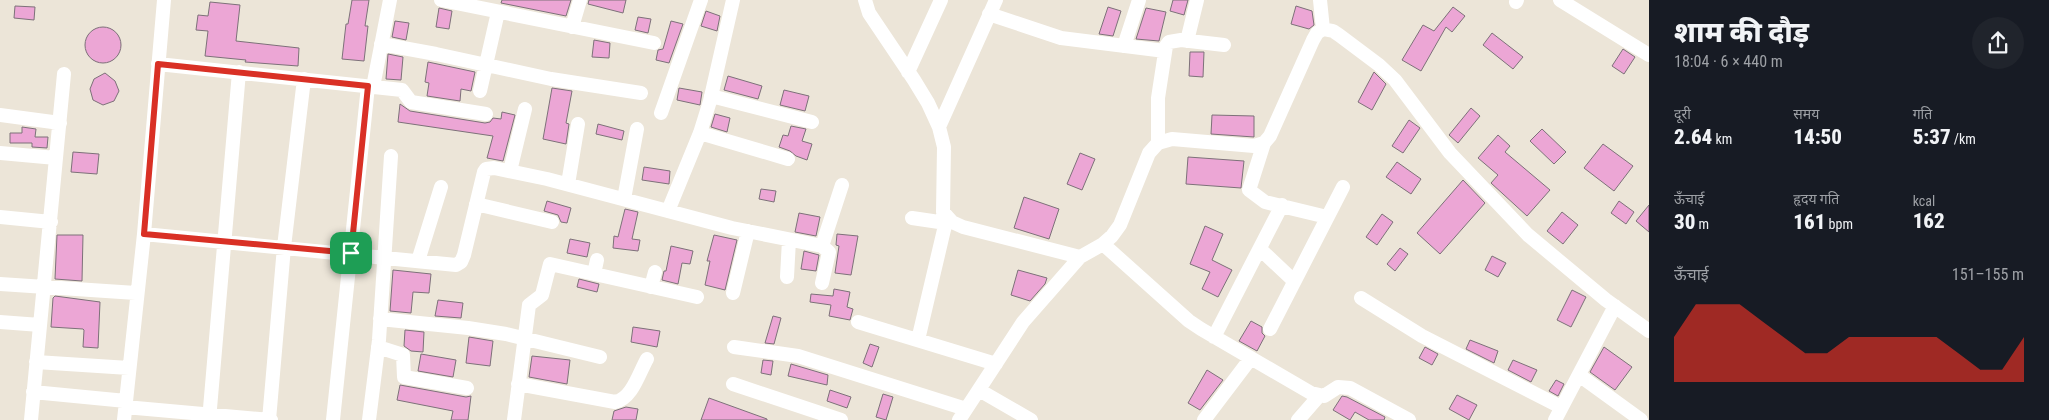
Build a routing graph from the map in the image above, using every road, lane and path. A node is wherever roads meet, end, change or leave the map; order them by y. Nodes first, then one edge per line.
1 (164, 0) edge
2 (390, 0) edge
3 (441, 0) edge
4 (580, 0) edge
5 (701, 0) edge
6 (733, 0) edge
7 (865, 0) edge
8 (941, 0) edge
9 (996, 0) edge
10 (1139, 0) edge
11 (1197, 0) edge
12 (1320, 0) edge
13 (1560, 0) edge
14 (498, 12) junction
15 (989, 14) junction
16 (572, 28) junction
17 (1323, 29) junction
18 (1187, 41) junction
19 (654, 43) dead end
20 (381, 44) junction
21 (1224, 45) dead end
22 (1124, 46) junction
23 (1165, 51) junction
24 (1649, 55) edge
25 (158, 64) junction
26 (485, 64) junction
27 (239, 72) junction
28 (908, 72) junction
29 (64, 74) dead end
30 (304, 79) junction
31 (371, 86) junction
32 (480, 91) dead end
33 (641, 93) dead end
34 (711, 96) junction
35 (525, 109) dead end
36 (486, 114) dead end
37 (661, 114) dead end
38 (0, 115) edge
39 (60, 122) junction
40 (812, 122) dead end
41 (578, 124) dead end
42 (939, 127) junction
43 (638, 129) dead end
44 (700, 133) junction
45 (1158, 143) junction
46 (1264, 143) junction
47 (0, 153) edge
48 (391, 156) dead end
49 (56, 158) junction
50 (788, 159) dead end
51 (510, 171) junction
52 (568, 184) junction
53 (842, 185) dead end
54 (441, 187) dead end
55 (1343, 187) dead end
56 (624, 199) junction
57 (476, 204) junction
58 (1282, 205) junction
59 (668, 211) junction
60 (0, 217) edge
61 (1328, 217) junction
62 (912, 218) dead end
63 (946, 220) junction
64 (51, 222) junction
65 (552, 222) dead end
66 (748, 231) junction
67 (144, 234) junction
68 (789, 240) junction
69 (224, 241) junction
70 (1103, 244) junction
71 (822, 246) junction
72 (284, 247) junction
73 (1260, 249) junction
74 (351, 253) junction
75 (385, 257) junction
76 (1080, 257) junction
77 (598, 260) dead end
78 (418, 261) junction
79 (656, 272) dead end
80 (594, 274) junction
81 (787, 277) dead end
82 (1294, 281) junction
83 (822, 283) dead end
84 (0, 284) edge
85 (45, 287) junction
86 (651, 287) junction
87 (136, 293) junction
88 (733, 293) dead end
89 (696, 297) dead end
90 (1361, 298) dead end
91 (1615, 306) junction
92 (380, 319) junction
93 (0, 322) edge
94 (858, 322) dead end
95 (40, 325) junction
96 (1270, 329) dead end
97 (1649, 331) edge
98 (1214, 337) junction
99 (523, 338) junction
100 (918, 340) junction
101 (378, 346) junction
102 (734, 346) dead end
103 (600, 357) dead end
104 (1251, 358) junction
105 (647, 359) dead end
106 (36, 362) junction
107 (996, 364) junction
108 (129, 368) junction
109 (1579, 375) junction
110 (518, 384) junction
111 (733, 384) dead end
112 (467, 388) dead end
113 (979, 390) junction
114 (33, 392) junction
115 (1319, 396) junction
116 (1561, 407) junction
117 (125, 409) edge
118 (962, 414) edge
119 (209, 417) edge
120 (31, 420) edge
121 (270, 420) edge
122 (333, 420) edge
123 (369, 420) edge
124 (514, 420) edge
125 (841, 420) edge
126 (1031, 420) edge
127 (1205, 420) edge
128 (1298, 420) edge
129 (1409, 420) edge
130 (1555, 420) edge
131 (1641, 420) edge

1 - 25 street
2 - 20 street
3 - 14 street
4 - 16 street
5 - 37 street
6 - 34 street
7 - 28 street
8 - 28 street
9 - 15 street
10 - 22 street
11 - 18 street
12 - 17 street
13 - 24 street
14 - 16 street
14 - 26 street
15 - 22 street
15 - 42 street
16 - 19 street
17 - 46 street
17 - 91 street
18 - 21 street
18 - 23 street
20 - 26 street
20 - 31 street
22 - 23 street
23 - 45 street
25 - 27 street
25 - 67 street
26 - 32 street
26 - 33 street
27 - 30 street
27 - 69 street
28 - 42 street
29 - 39 street
30 - 31 street
30 - 72 street
31 - 36 street
31 - 74 street
34 - 40 street
34 - 44 street
35 - 51 street
38 - 39 street
39 - 49 street
41 - 52 street
42 - 63 street
43 - 56 street
44 - 50 street
44 - 59 street
45 - 46 street
45 - 70 street
46 - 58 street
47 - 49 street
48 - 75 street
49 - 64 street
51 - 52 street
51 - 57 street
52 - 56 street
53 - 71 street
54 - 78 street
55 - 61 street
56 - 59 street
57 - 65 street
57 - 78 street
58 - 61 street
58 - 73 street
59 - 66 street
60 - 64 street
61 - 82 street
62 - 63 street
63 - 76 street
63 - 100 street
64 - 85 street
66 - 68 street
66 - 88 street
67 - 69 street
67 - 87 street
68 - 71 street
68 - 81 street
69 - 72 street
69 - 119 street
70 - 76 street
70 - 98 street
71 - 83 street
72 - 74 street
72 - 121 street
73 - 82 street
73 - 98 street
74 - 75 street
74 - 122 street
75 - 78 street
75 - 92 street
76 - 107 street
77 - 80 street
79 - 86 street
80 - 86 street
80 - 99 street
82 - 96 street
84 - 85 street
85 - 87 street
85 - 95 street
86 - 89 street
87 - 108 street
90 - 116 street
91 - 97 street
91 - 109 street
92 - 99 street
92 - 101 street
93 - 95 street
94 - 100 street
95 - 106 street
98 - 104 street
99 - 103 street
99 - 110 street
100 - 107 street
101 - 112 street
101 - 123 street
102 - 118 street
104 - 115 street
104 - 127 street
105 - 110 street
106 - 108 street
106 - 114 street
107 - 113 street
108 - 117 street
109 - 116 street
109 - 131 street
110 - 124 street
111 - 125 street
113 - 118 street
113 - 126 street
114 - 117 street
114 - 120 street
115 - 128 street
115 - 129 street
116 - 130 street
117 - 119 street
119 - 121 street

